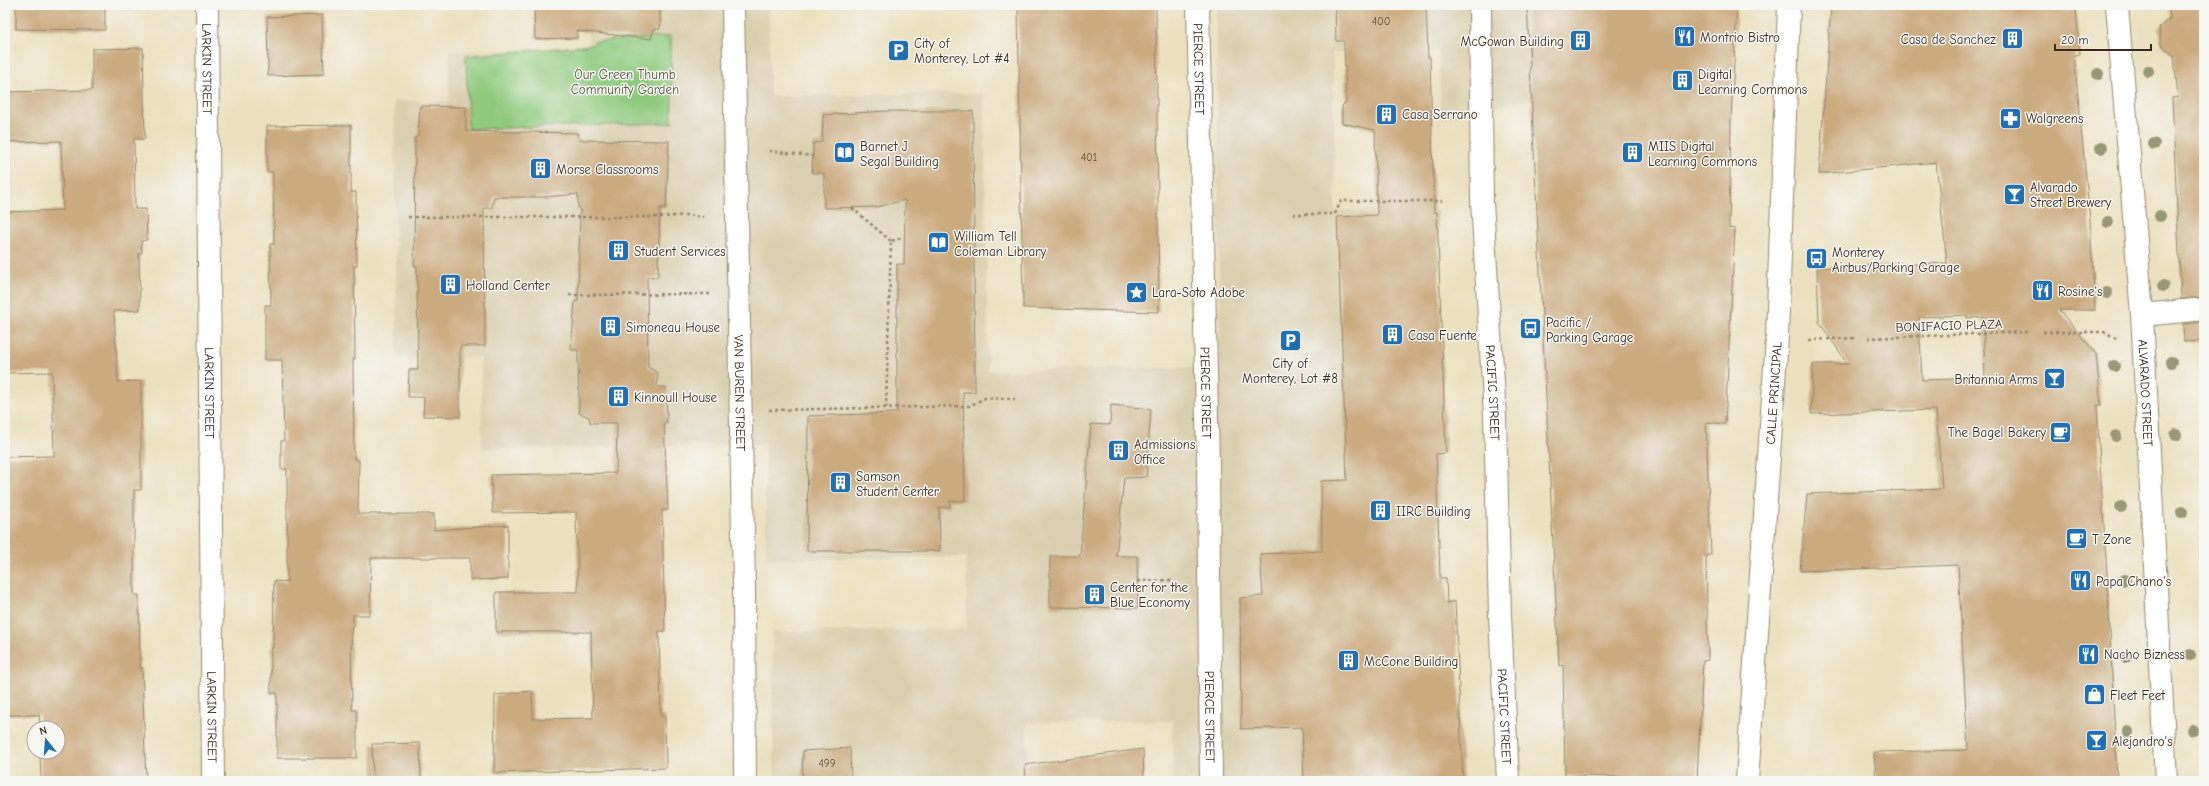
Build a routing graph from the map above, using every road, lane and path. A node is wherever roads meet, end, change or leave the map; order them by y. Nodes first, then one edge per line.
1 (207, 5) edge
2 (733, 5) edge
3 (1198, 5) edge
4 (1480, 5) edge
5 (1789, 5) edge
6 (2117, 5) edge
7 (769, 151) dead end
8 (813, 156) dead end
9 (1442, 202) dead end
10 (852, 208) dead end
11 (1293, 214) dead end
12 (408, 217) dead end
13 (703, 217) dead end
14 (902, 238) dead end
15 (891, 241) junction
16 (569, 295) dead end
17 (738, 296) junction
18 (2204, 309) edge
19 (2142, 315) junction
20 (650, 328) dead end
21 (739, 331) junction
22 (2030, 332) dead end
23 (2043, 332) dead end
24 (1855, 338) dead end
25 (1868, 338) dead end
26 (2118, 339) dead end
27 (1809, 340) dead end
28 (1016, 399) dead end
29 (886, 408) junction
30 (740, 410) junction
31 (1173, 580) dead end
32 (1138, 581) dead end
33 (213, 781) edge
34 (745, 781) edge
35 (1211, 781) edge
36 (1508, 781) edge
37 (1747, 781) edge
38 (2166, 781) edge

1 - 33 street, LARKIN STREET
2 - 17 street, VAN BUREN STREET
3 - 35 street, PIERCE STREET
4 - 36 street, PACIFIC STREET
5 - 37 street, CALLE PRINCIPAL
6 - 19 street, ALVARADO STREET
7 - 8 path
9 - 11 path
10 - 15 path
12 - 13 path
14 - 15 path
15 - 29 path
16 - 17 path
17 - 21 street, VAN BUREN STREET
18 - 19 street
19 - 38 street, ALVARADO STREET
20 - 21 path
21 - 30 street, VAN BUREN STREET
22 - 25 path, BONIFACIO PLAZA
23 - 26 path
24 - 27 path
28 - 29 path
29 - 30 path
30 - 34 street, VAN BUREN STREET
31 - 32 path

